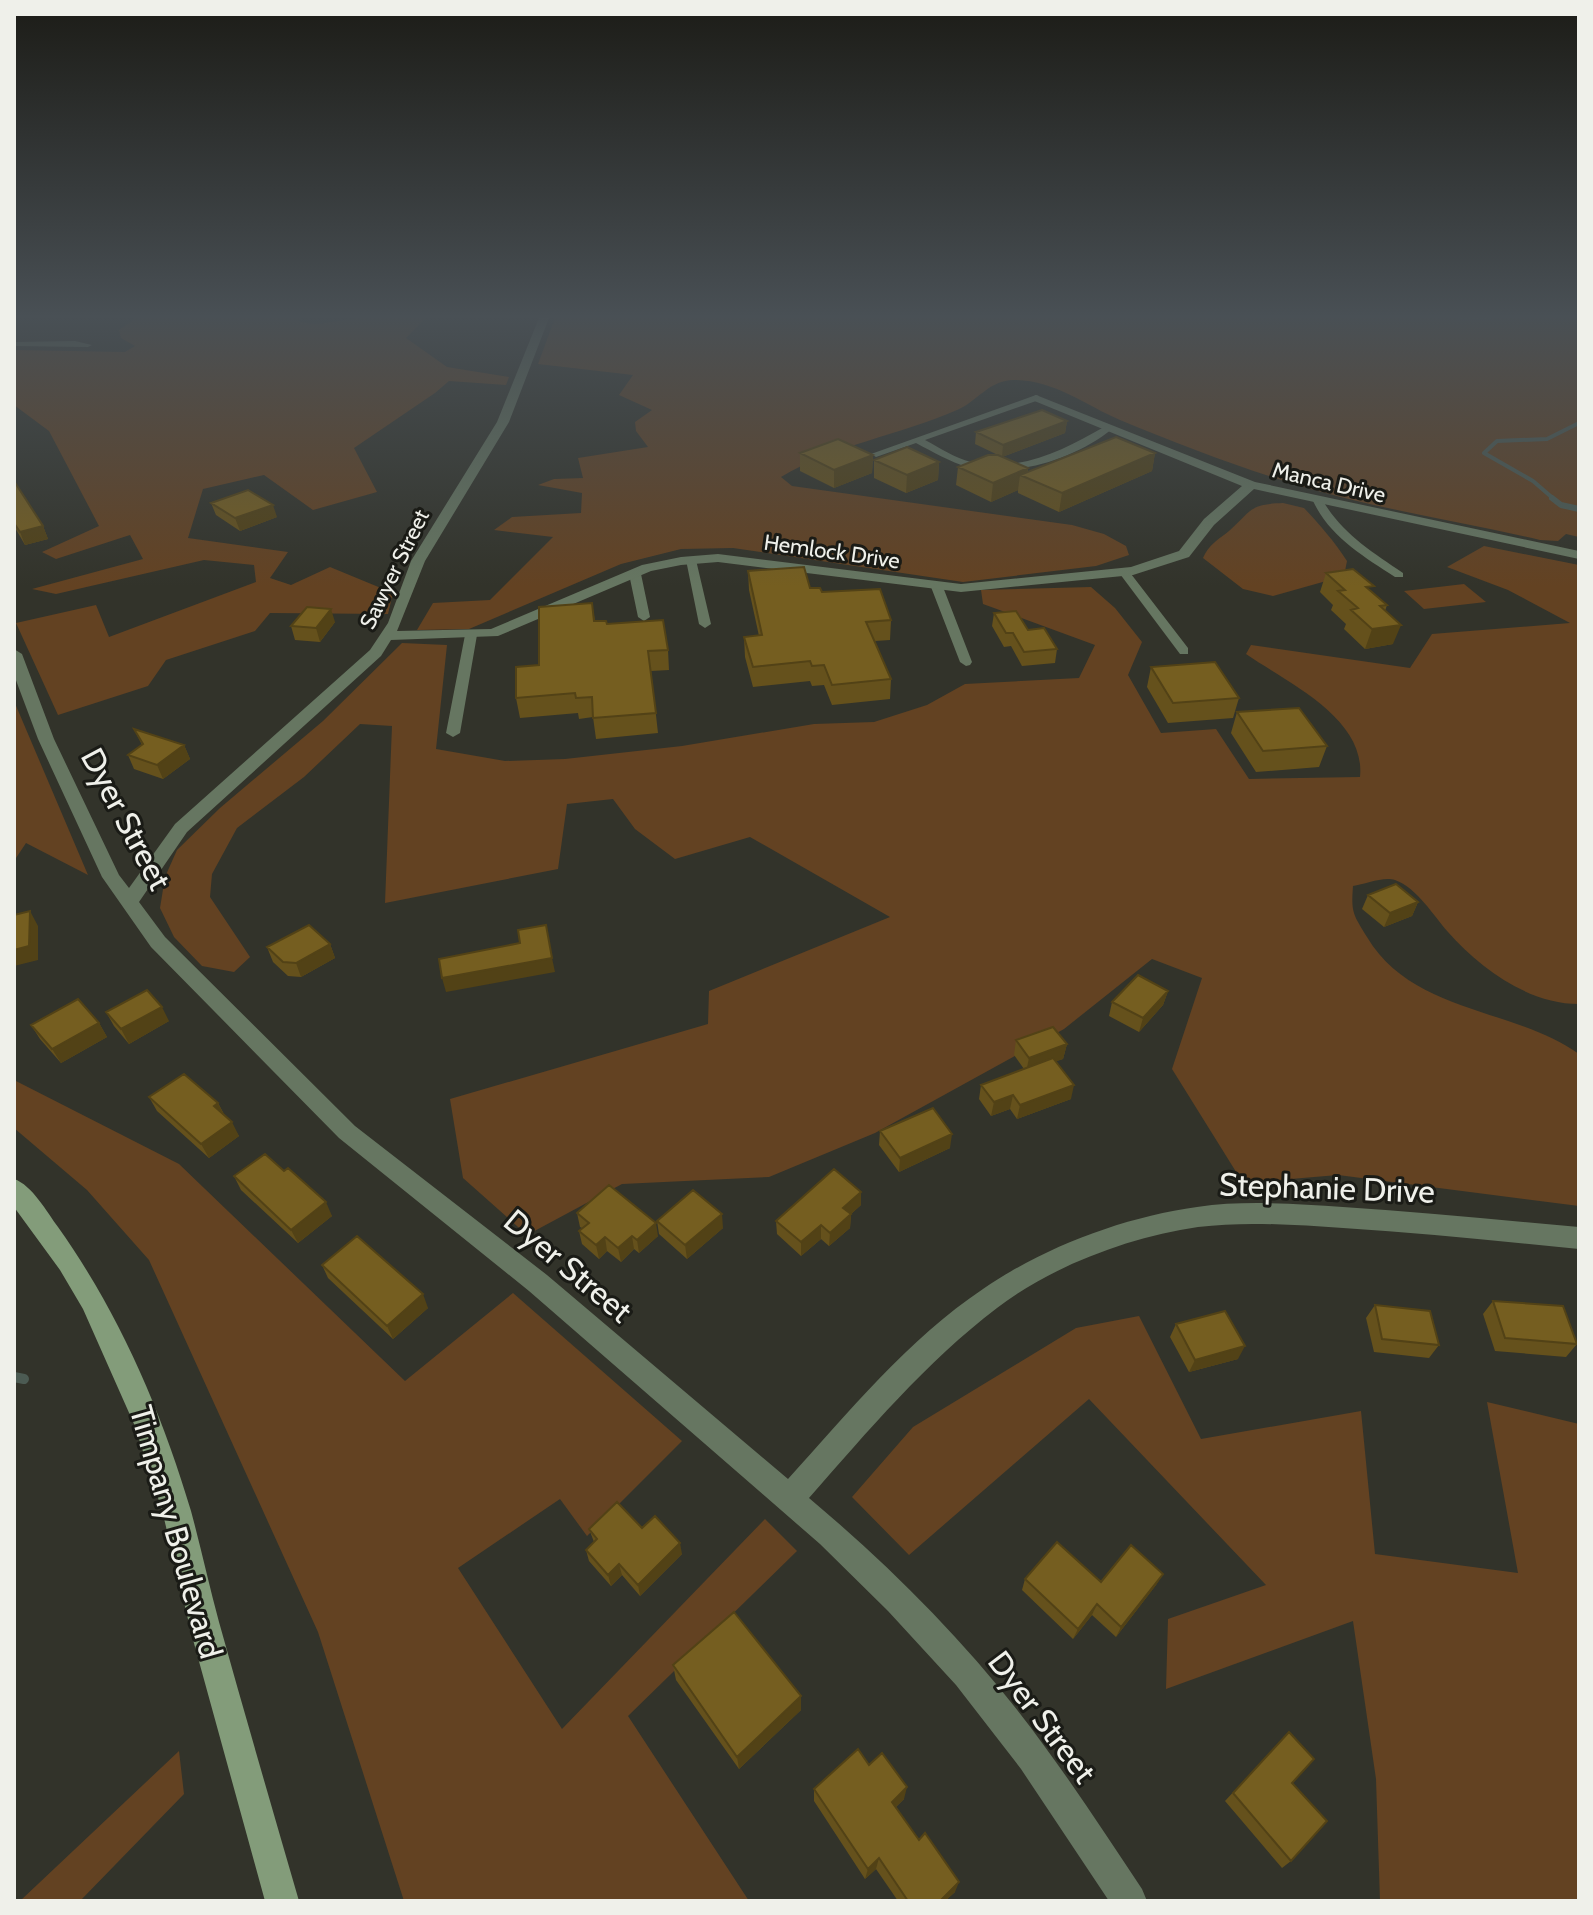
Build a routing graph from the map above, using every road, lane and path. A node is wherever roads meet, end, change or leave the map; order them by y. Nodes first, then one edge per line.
1 (509, 407) edge
2 (1009, 407) edge
3 (1057, 407) edge
4 (1107, 429) junction
5 (917, 440) junction
6 (876, 454) edge
7 (1251, 485) junction
8 (1318, 501) junction
9 (1579, 555) edge
10 (691, 560) junction
11 (1124, 572) junction
12 (635, 574) junction
13 (1399, 575) dead end
14 (937, 587) junction
15 (644, 617) dead end
16 (705, 624) dead end
17 (471, 635) junction
18 (388, 636) junction
19 (1184, 651) dead end
20 (14, 654) edge
21 (966, 662) dead end
22 (453, 733) dead end
23 (129, 902) junction
24 (14, 1189) edge
25 (1579, 1238) edge
26 (789, 1499) junction
27 (282, 1901) edge
28 (1130, 1901) edge

1 - 18 street, Sawyer Street
2 - 5 lane
3 - 4 street, Manca Drive
4 - 5 lane
4 - 7 street, Manca Drive
5 - 6 lane
7 - 8 street, Manca Drive
7 - 11 street, Hemlock Drive
8 - 9 street, Manca Drive
8 - 13 lane
10 - 12 street, Hemlock Drive
10 - 14 street, Hemlock Drive
10 - 16 lane
11 - 14 street, Hemlock Drive
11 - 19 lane
12 - 15 lane
12 - 17 street, Hemlock Drive
14 - 21 lane
17 - 18 street, Hemlock Drive
17 - 22 lane
18 - 23 street, Sawyer Street
20 - 23 street, Dyer Street
23 - 26 street, Dyer Street
24 - 27 main road, Timpany Boulevard
25 - 26 street, Stephanie Drive
26 - 28 street, Dyer Street

